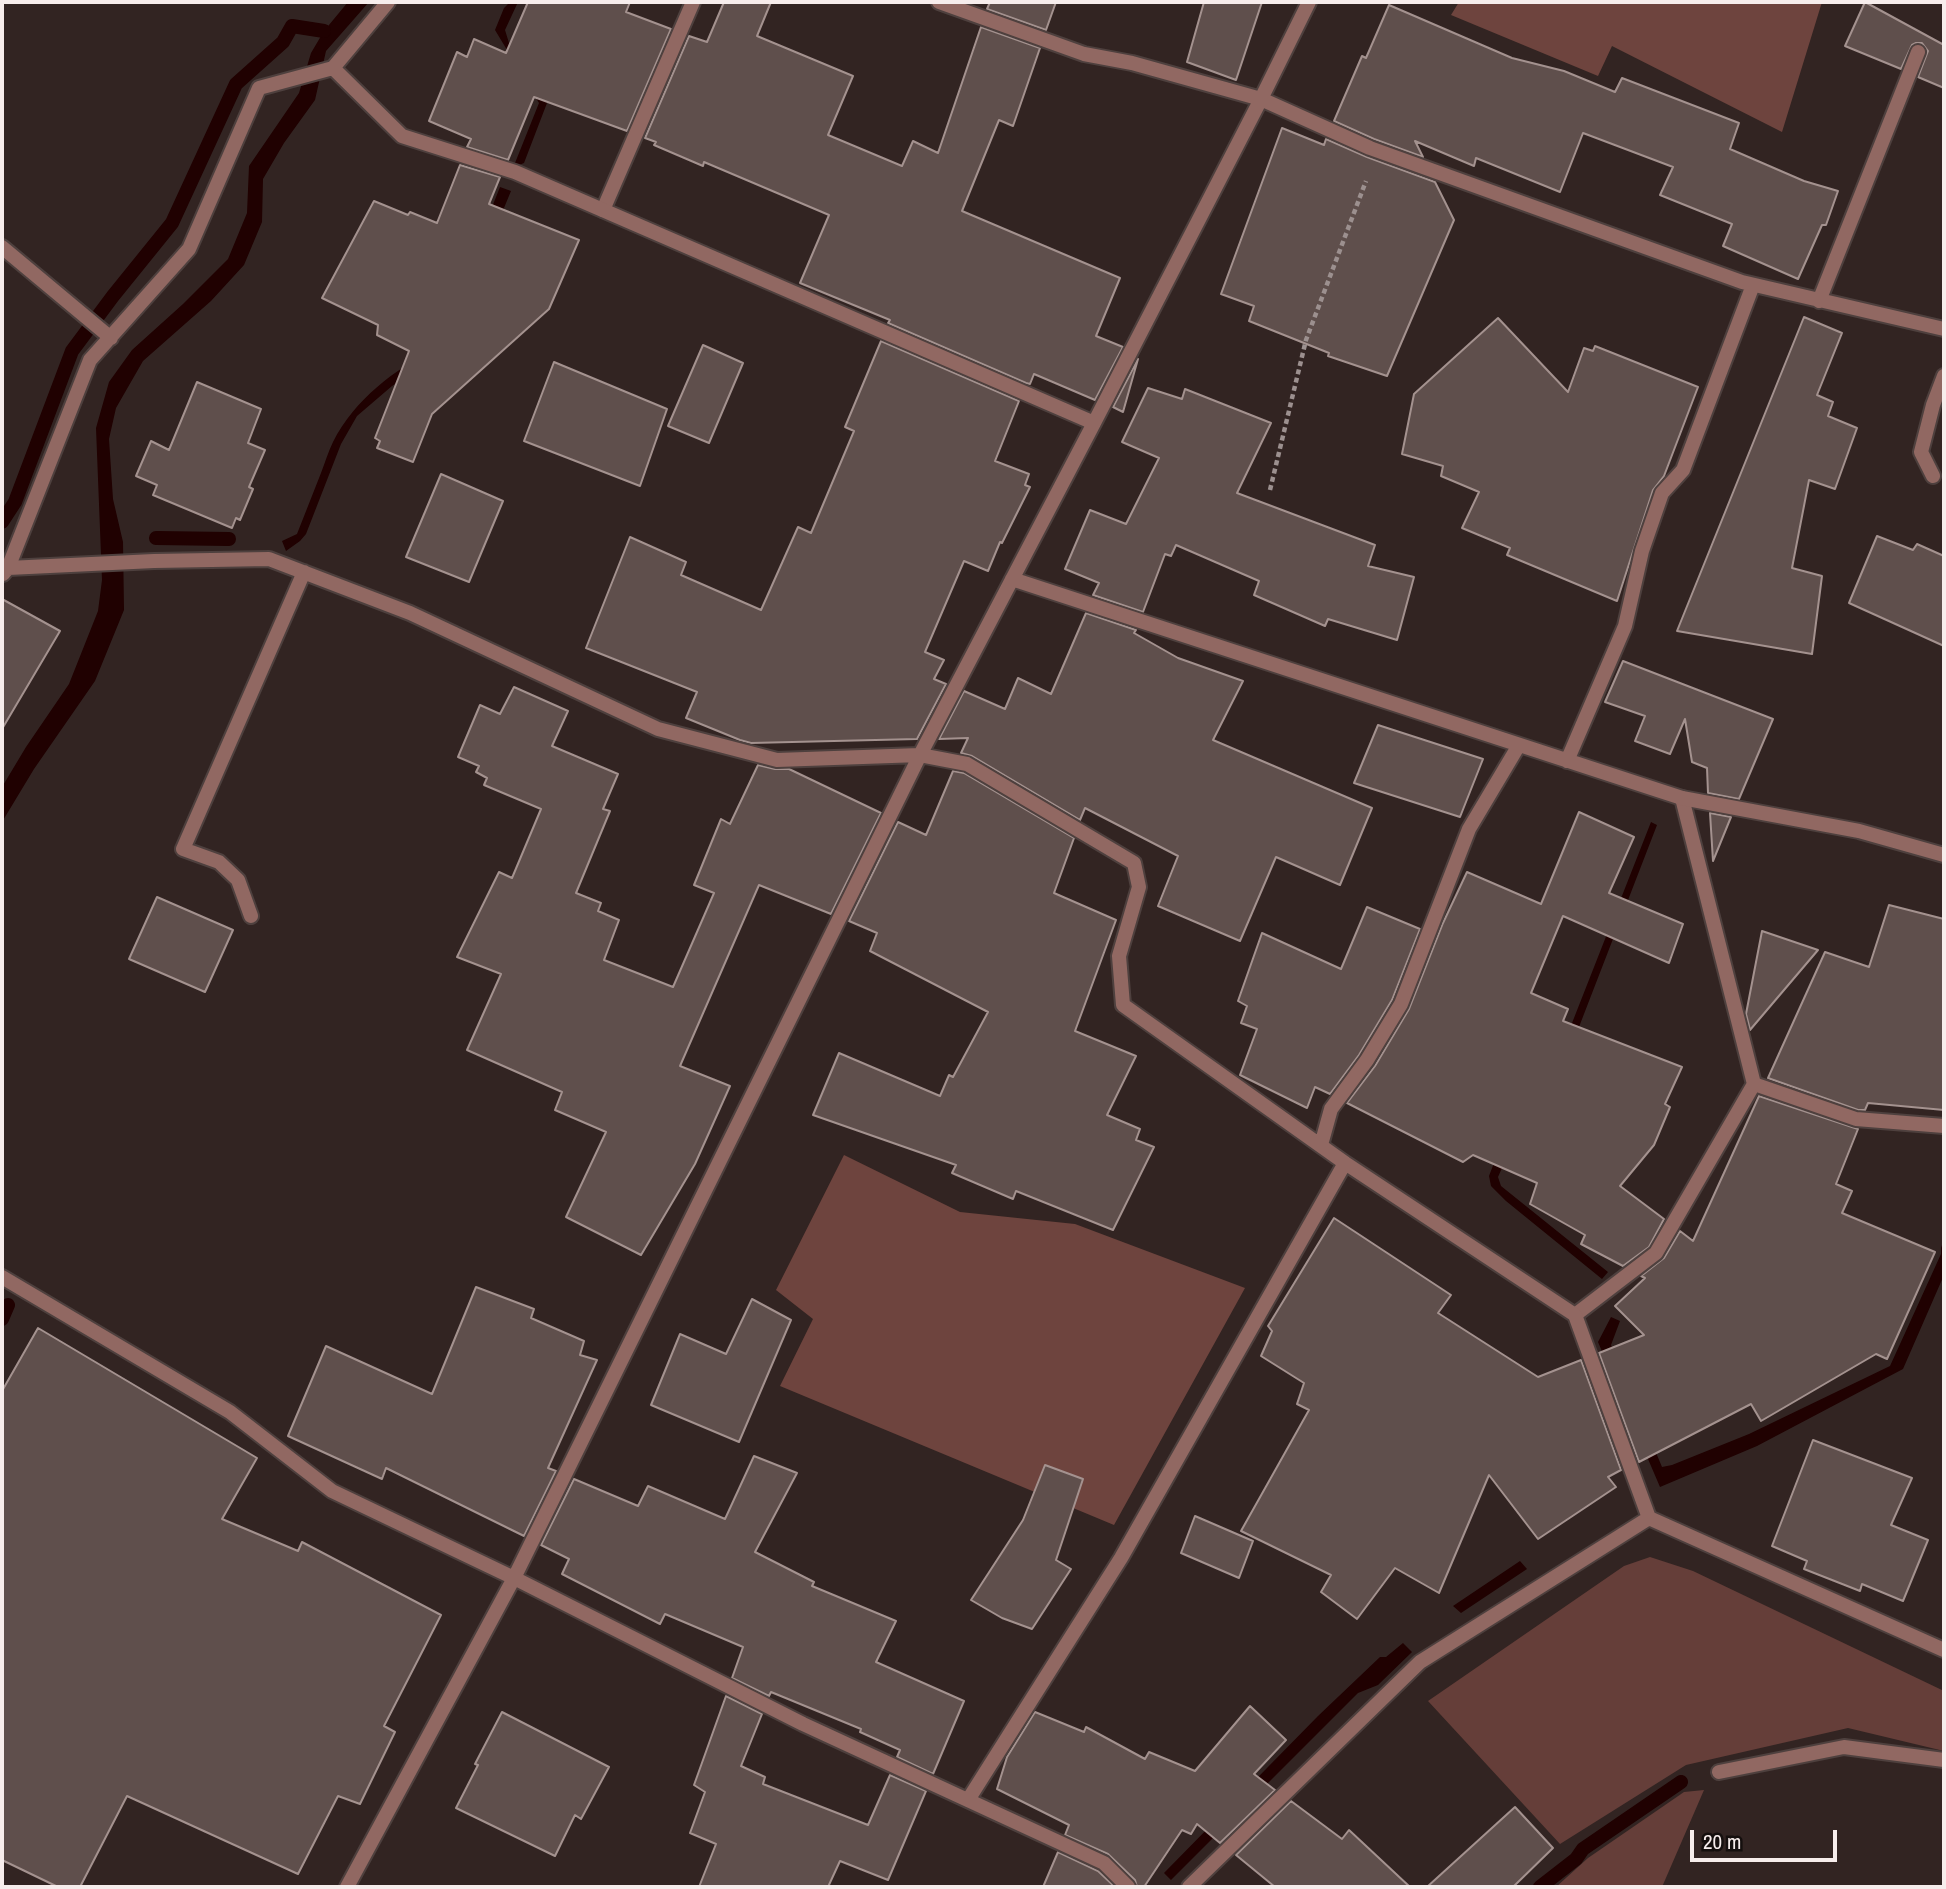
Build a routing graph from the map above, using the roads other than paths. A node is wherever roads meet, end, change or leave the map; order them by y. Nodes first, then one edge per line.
1 (388, 2) edge
2 (693, 2) edge
3 (939, 2) edge
4 (1309, 2) edge
5 (1918, 52) dead end
6 (333, 68) junction
7 (1261, 99) junction
8 (603, 209) junction
9 (2, 247) edge
10 (1754, 285) junction
11 (1819, 301) junction
12 (1944, 330) edge
13 (111, 338) junction
14 (1944, 376) edge
15 (1094, 423) junction
16 (1933, 477) dead end
17 (5, 572) edge
18 (304, 572) junction
19 (1012, 579) junction
20 (1519, 745) junction
21 (920, 755) junction
22 (1567, 761) junction
23 (1682, 798) junction
24 (1944, 855) edge
25 (251, 916) dead end
26 (1754, 1084) junction
27 (1944, 1126) edge
28 (1321, 1145) junction
29 (1345, 1163) junction
30 (2, 1277) edge
31 (1575, 1315) junction
32 (1649, 1518) junction
33 (514, 1578) junction
34 (1944, 1650) edge
35 (1944, 1760) edge
36 (1720, 1772) dead end
37 (968, 1800) junction
38 (347, 1887) edge
39 (1128, 1887) edge
40 (1189, 1887) edge

1 - 6 street
2 - 8 street
3 - 7 street
4 - 7 street
5 - 11 street
6 - 8 street
6 - 13 street
7 - 10 street
7 - 15 street
8 - 15 street
9 - 13 street
10 - 11 street
10 - 22 street
11 - 12 street
13 - 17 street
14 - 16 street
15 - 19 street
17 - 18 street
18 - 21 street
18 - 25 street
19 - 20 street
19 - 21 street
20 - 22 street
20 - 28 street
21 - 28 street
21 - 33 street
22 - 23 street
23 - 24 street
23 - 26 street
26 - 27 street
26 - 31 street
28 - 29 street
29 - 31 street
29 - 37 street
30 - 33 street
31 - 32 street
32 - 34 street
32 - 40 street
33 - 37 street
33 - 38 street
35 - 36 street
37 - 39 street

